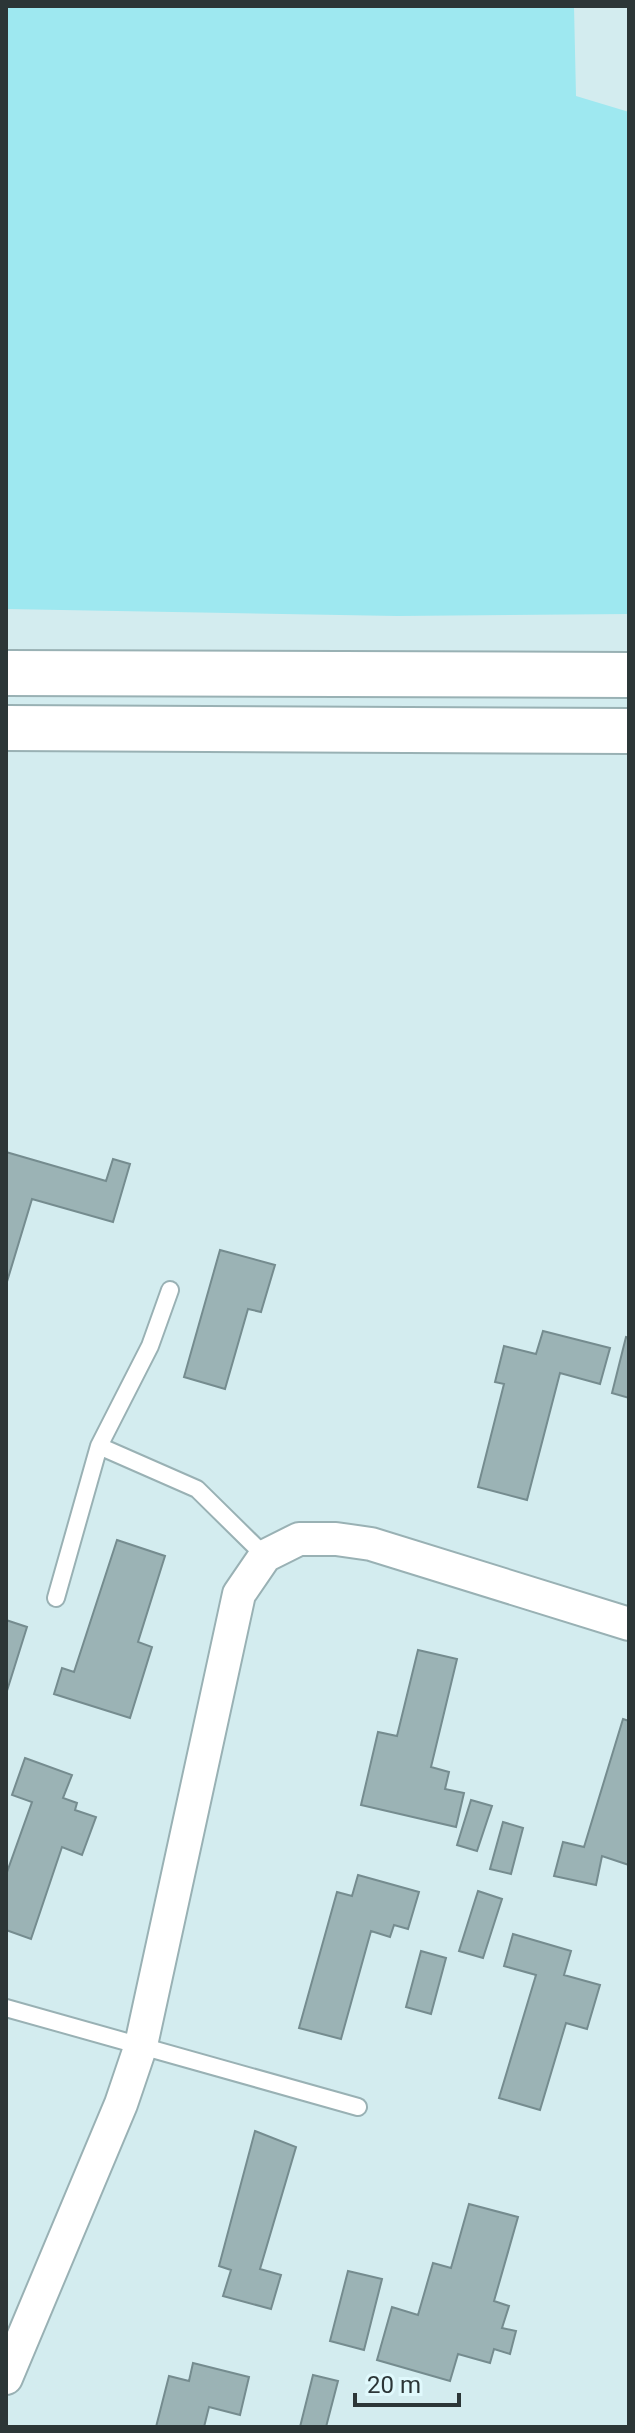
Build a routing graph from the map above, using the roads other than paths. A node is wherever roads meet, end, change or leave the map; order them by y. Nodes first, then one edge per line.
1 (16, 669) edge
2 (629, 675) edge
3 (6, 728) edge
4 (629, 731) edge
5 (170, 1290) dead end
6 (99, 1446) junction
7 (265, 1556) junction
8 (56, 1598) dead end
9 (629, 1624) edge
10 (6, 2008) edge
11 (141, 2045) junction
12 (358, 2107) dead end
13 (6, 2378) edge

1 - 2 main road
3 - 4 main road
5 - 6 lane
6 - 7 lane
6 - 8 lane
7 - 9 street
7 - 11 street
10 - 11 lane
11 - 12 lane
11 - 13 street

